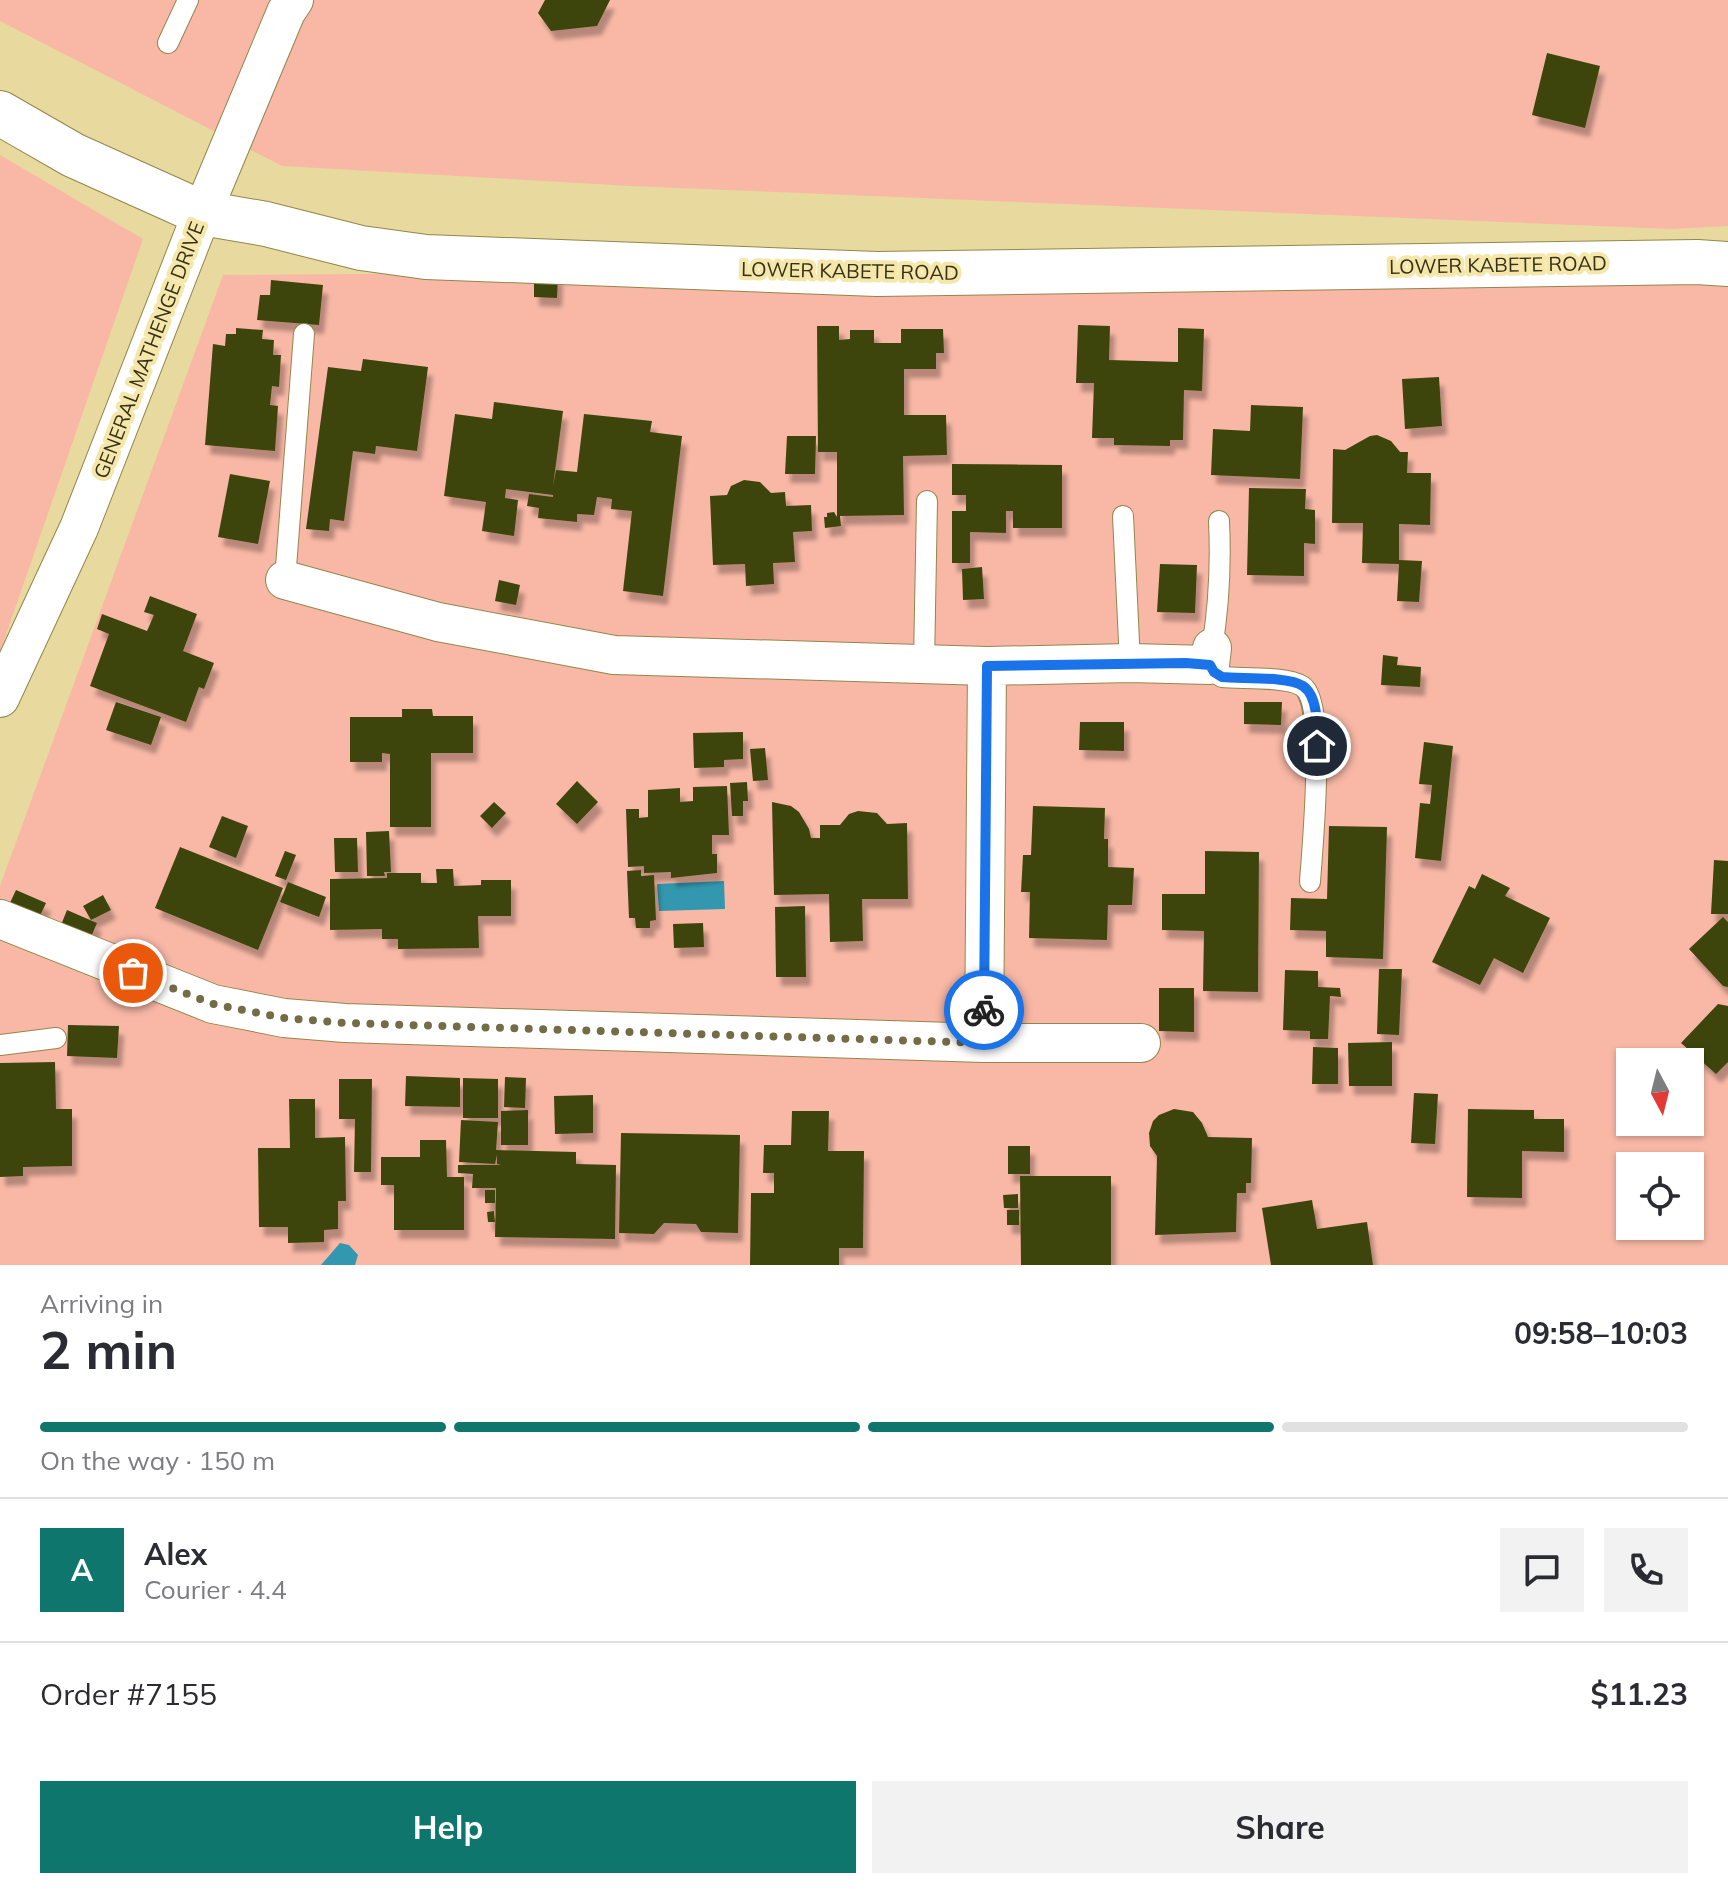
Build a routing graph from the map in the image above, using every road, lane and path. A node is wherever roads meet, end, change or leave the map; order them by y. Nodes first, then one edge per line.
1 (188, 0) edge
2 (294, 0) edge
3 (168, 43) dead end
4 (0, 113) edge
5 (202, 213) junction
6 (1728, 264) edge
7 (304, 334) dead end
8 (927, 501) dead end
9 (1123, 516) dead end
10 (1219, 521) dead end
11 (285, 580) joint
12 (1211, 656) junction
13 (924, 663) junction
14 (1130, 663) junction
15 (987, 666) junction
16 (0, 698) edge
17 (1310, 882) dead end
18 (0, 919) edge
19 (56, 1038) dead end
20 (984, 1043) junction
21 (1141, 1043) dead end
22 (0, 1045) edge

1 - 3 lane
2 - 5 street, GENERAL MATHENGE DRIVE
4 - 5 main road, LOWER KABETE ROAD
5 - 6 main road, LOWER KABETE ROAD
5 - 16 street, GENERAL MATHENGE DRIVE
7 - 11 lane
8 - 13 lane
9 - 14 lane
10 - 12 lane
11 - 13 street
12 - 14 street
12 - 17 lane
13 - 15 street
14 - 15 street
15 - 20 street
18 - 20 street
19 - 22 lane
20 - 21 street

